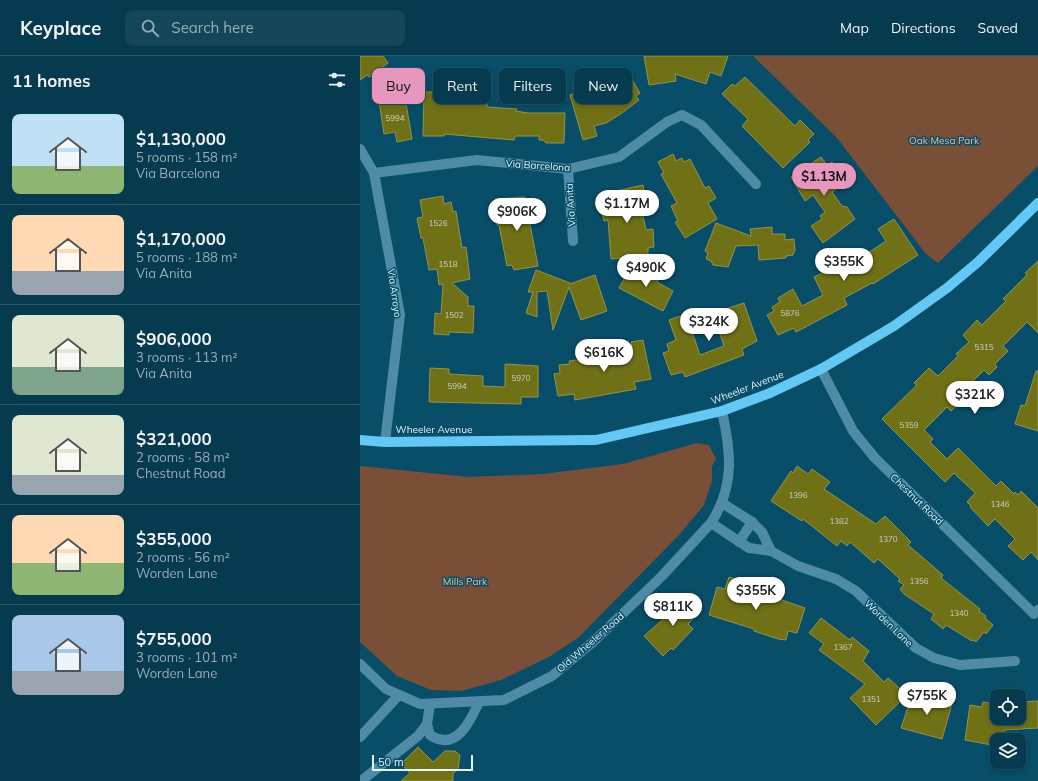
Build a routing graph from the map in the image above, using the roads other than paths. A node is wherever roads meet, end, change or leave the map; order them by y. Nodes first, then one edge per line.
1 (360, 149) edge
2 (568, 169) junction
3 (374, 173) junction
4 (756, 184) dead end
5 (1038, 204) edge
6 (573, 241) dead end
7 (821, 369) junction
8 (722, 411) junction
9 (360, 440) edge
10 (385, 442) junction
11 (722, 503) junction
12 (752, 522) junction
13 (711, 523) junction
14 (739, 542) junction
15 (771, 551) junction
16 (1036, 612) edge
17 (1015, 661) dead end
18 (360, 664) edge
19 (399, 695) junction
20 (479, 702) junction
21 (430, 704) junction
22 (427, 724) junction
23 (360, 737) edge
24 (361, 781) edge

1 - 3 street, Via Arroyo
2 - 3 street, Via Barcelona
2 - 4 street, Via Barcelona
2 - 6 street, Via Anita
3 - 10 street, Via Arroyo
5 - 7 main road, Wheeler Avenue
7 - 8 main road, Wheeler Avenue
7 - 16 street, Chestnut Road
8 - 10 main road, Wheeler Avenue
8 - 11 street, Old Wheeler Road
9 - 10 main road, Wheeler Avenue
11 - 12 street
11 - 13 street, Old Wheeler Road
12 - 14 street
12 - 15 street
13 - 14 street, Worden Lane
13 - 20 street, Old Wheeler Road
14 - 15 street, Worden Lane
15 - 17 street, Worden Lane
18 - 19 street, Old Wheeler Road
19 - 21 street, Old Wheeler Road
19 - 23 street
20 - 21 street, Old Wheeler Road
20 - 22 street
21 - 22 street
22 - 24 street

